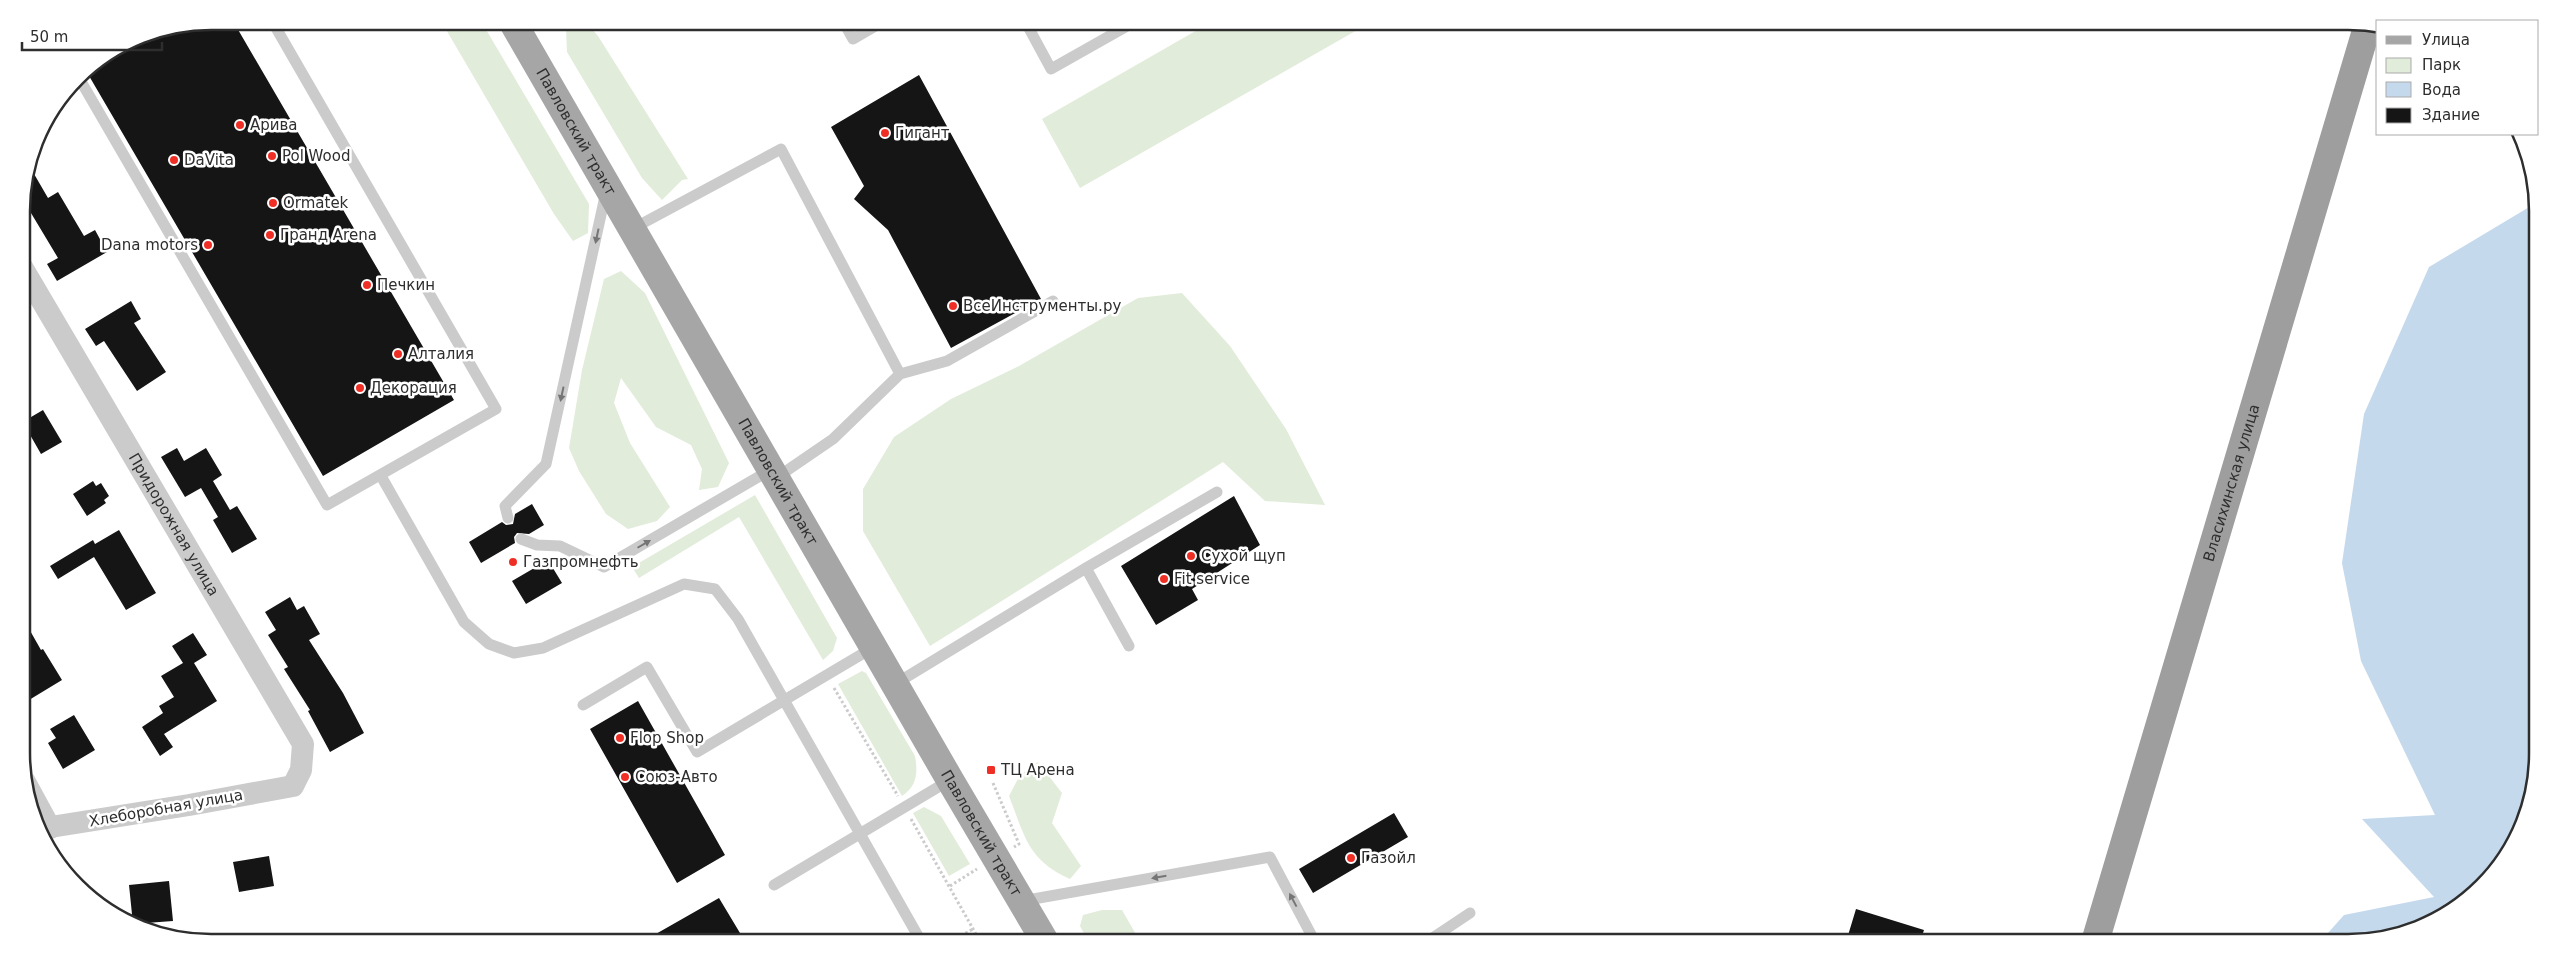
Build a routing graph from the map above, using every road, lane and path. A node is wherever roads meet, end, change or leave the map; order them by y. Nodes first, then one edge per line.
1 (277, 30) edge
2 (517, 30) edge
3 (848, 30) edge
4 (868, 30) edge
5 (1030, 30) edge
6 (1120, 30) edge
7 (2366, 31) edge
8 (82, 84) edge
9 (607, 188) junction
10 (631, 229) junction
11 (30, 281) edge
12 (1053, 301) dead end
13 (900, 374) junction
14 (773, 474) junction
15 (381, 476) junction
16 (1217, 492) dead end
17 (508, 518) dead end
18 (521, 539) dead end
19 (1086, 568) junction
20 (1129, 646) dead end
21 (874, 647) junction
22 (895, 684) junction
23 (785, 700) junction
24 (583, 705) dead end
25 (950, 780) junction
26 (294, 786) joint
27 (47, 828) edge
28 (860, 834) junction
29 (774, 884) dead end
30 (1022, 901) junction
31 (1470, 913) dead end
32 (973, 929) dead end
33 (917, 934) edge
34 (964, 934) edge
35 (1041, 934) edge
36 (1311, 934) edge
37 (1437, 934) edge
38 (2097, 934) edge

1 - 15 lane
2 - 9 main road, Павловский тракт
3 - 4 lane
5 - 6 lane
7 - 38 highway, Власихинская улица
8 - 15 lane
9 - 10 main road, Павловский тракт
9 -> 17 lane
10 - 13 lane
10 - 14 main road, Павловский тракт
11 - 26 street, Придорожная улица
12 - 13 lane
13 - 14 lane
18 -> 14 lane
14 - 21 main road, Павловский тракт
15 - 23 lane
16 - 19 lane
19 - 20 lane
19 - 22 lane
21 - 22 main road, Павловский тракт
21 - 23 lane
22 - 25 main road, Павловский тракт
23 - 24 lane
23 - 28 lane
25 - 28 lane
25 - 30 main road, Павловский тракт
26 - 27 street, Хлеборобная улица
28 - 29 lane
28 - 33 lane
30 - 35 main road, Павловский тракт
36 -> 30 lane
31 - 37 lane
32 - 34 path

